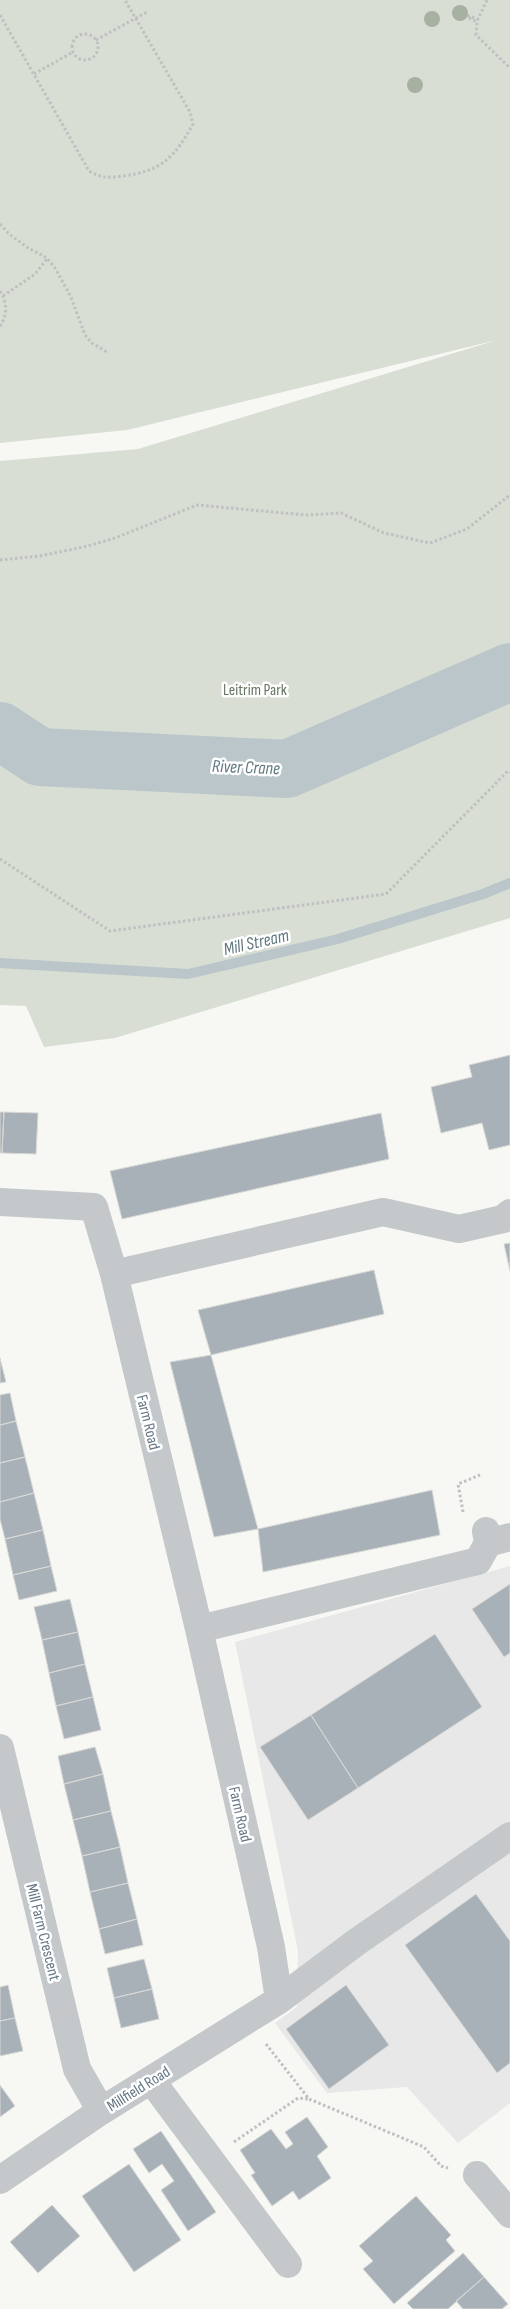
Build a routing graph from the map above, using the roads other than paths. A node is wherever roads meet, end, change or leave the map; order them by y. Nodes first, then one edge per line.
1 (0, 1202) edge
2 (510, 1213) edge
3 (114, 1274) junction
4 (495, 1537) edge
5 (199, 1629) junction
6 (0, 1748) edge
7 (510, 1836) edge
8 (279, 2000) junction
9 (151, 2080) junction
10 (101, 2111) junction
11 (478, 2175) road end
12 (0, 2180) edge
13 (510, 2214) edge
14 (288, 2264) dead end

1 - 3 street, Farm Road
2 - 3 street
3 - 5 street, Farm Road
4 - 5 street
5 - 8 street, Farm Road
6 - 10 street, Mill Farm Crescent
7 - 8 street, Millfield Road
8 - 9 street, Millfield Road
9 - 10 street, Millfield Road
9 - 14 street
10 - 12 street, Millfield Road
11 - 13 street

